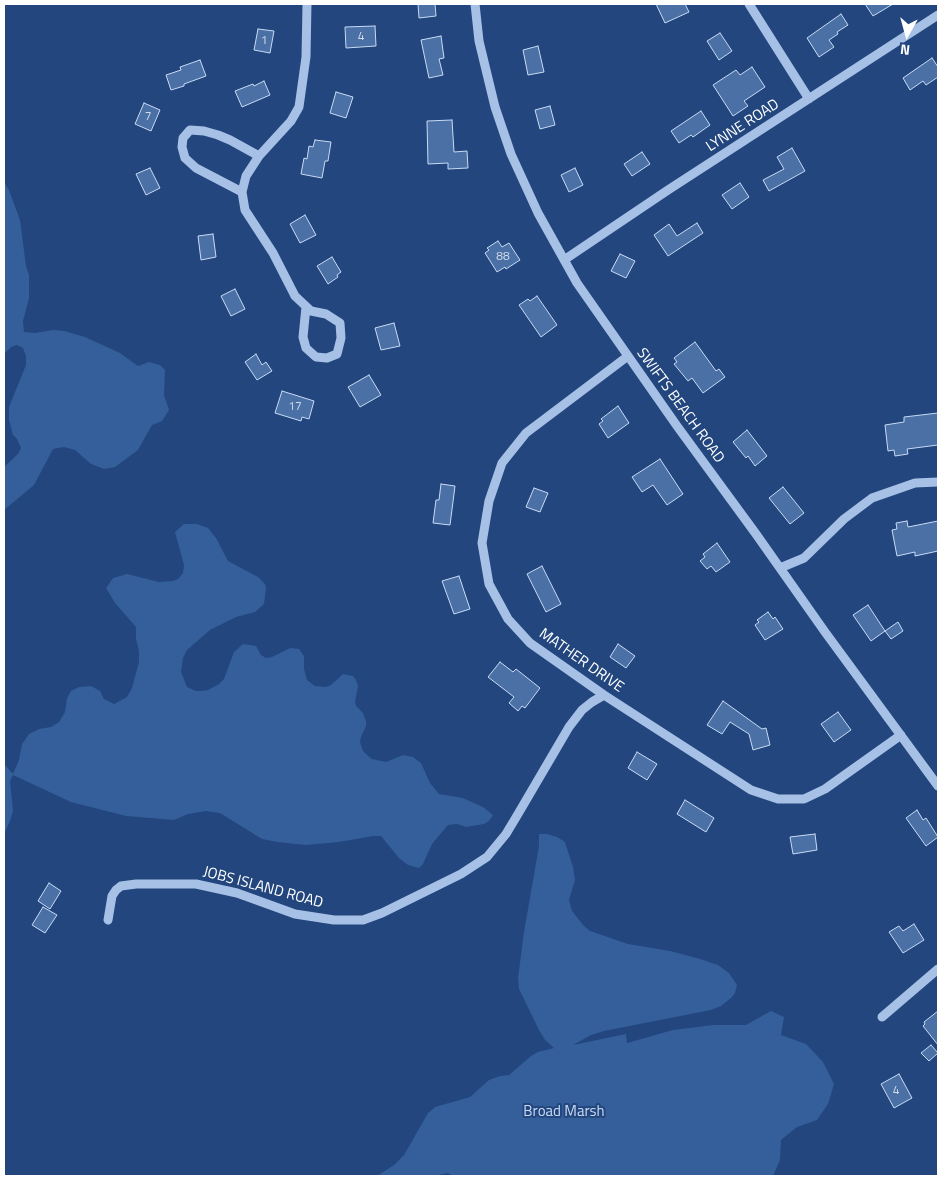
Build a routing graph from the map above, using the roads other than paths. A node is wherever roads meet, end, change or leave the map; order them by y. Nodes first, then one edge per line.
1 (307, 4) edge
2 (475, 4) edge
3 (749, 4) edge
4 (938, 16) edge
5 (809, 99) junction
6 (258, 156) junction
7 (242, 192) junction
8 (564, 260) junction
9 (306, 307) junction
10 (628, 356) junction
11 (938, 482) edge
12 (780, 568) junction
13 (604, 695) junction
14 (902, 735) junction
15 (938, 786) edge
16 (108, 920) dead end
17 (938, 969) edge
18 (882, 1017) dead end

1 - 6 street
2 - 8 street, SWIFTS BEACH ROAD
3 - 5 street
4 - 5 street, LYNNE ROAD
5 - 8 street, LYNNE ROAD
6 - 7 street
6 - 7 street
7 - 9 street
8 - 10 street, SWIFTS BEACH ROAD
9 - 9 street
10 - 12 street, SWIFTS BEACH ROAD
10 - 13 street, MATHER DRIVE
11 - 12 street
12 - 14 street, SWIFTS BEACH ROAD
13 - 14 street, MATHER DRIVE
13 - 16 street, JOBS ISLAND ROAD
14 - 15 street, SWIFTS BEACH ROAD
17 - 18 street

